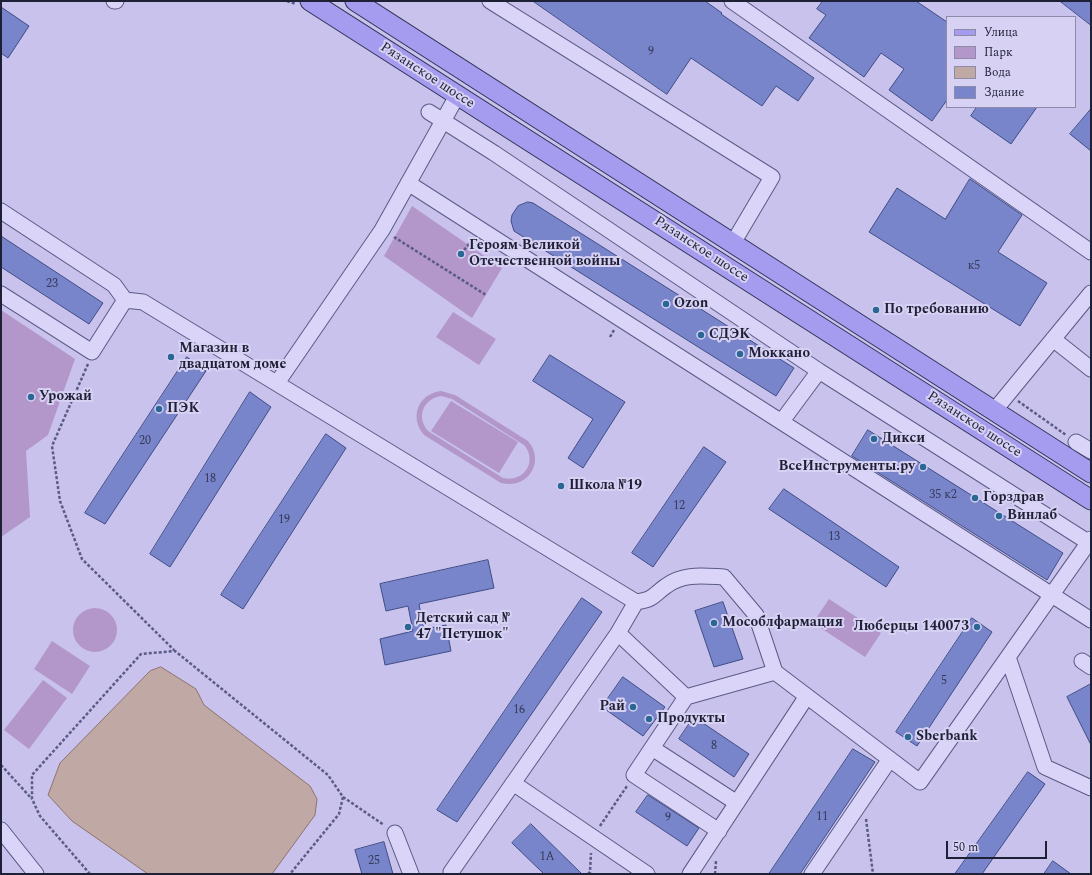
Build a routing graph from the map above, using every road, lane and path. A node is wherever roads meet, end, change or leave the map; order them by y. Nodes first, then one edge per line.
1 (310, 1) edge
2 (355, 1) edge
3 (490, 1) edge
4 (732, 1) edge
5 (457, 96) junction
6 (429, 112) dead end
7 (443, 121) junction
8 (408, 183) junction
9 (1, 212) edge
10 (382, 230) junction
11 (733, 243) junction
12 (1091, 252) edge
13 (1091, 293) edge
14 (1, 294) edge
15 (486, 295) dead end
16 (125, 300) junction
17 (1053, 338) junction
18 (92, 352) junction
19 (1091, 369) edge
20 (819, 371) junction
21 (277, 383) junction
22 (994, 411) junction
23 (782, 421) junction
24 (1076, 442) dead end
25 (1091, 451) edge
26 (1091, 473) edge
27 (1091, 500) edge
28 (1090, 542) edge
29 (1051, 595) junction
30 (636, 602) junction
31 (1091, 620) edge
32 (618, 633) junction
33 (175, 651) junction
34 (1008, 658) junction
35 (775, 672) junction
36 (807, 696) junction
37 (686, 697) junction
38 (652, 748) junction
39 (890, 759) junction
40 (1, 765) edge
41 (634, 775) junction
42 (513, 783) junction
43 (1091, 788) edge
44 (343, 798) junction
45 (32, 799) junction
46 (864, 799) junction
47 (737, 803) junction
48 (1, 830) edge
49 (719, 831) junction
50 (395, 833) joint
51 (592, 837) junction
52 (449, 873) edge
53 (36, 874) edge
54 (90, 874) edge
55 (290, 874) edge
56 (411, 874) edge
57 (588, 874) edge
58 (647, 874) edge
59 (690, 874) edge
60 (812, 874) edge
61 (873, 874) edge

1 - 5 main road, Рязанское шоссе
2 - 11 main road, Рязанское шоссе
3 - 11 street
4 - 12 street
5 - 7 street
5 - 27 main road, Рязанское шоссе
6 - 7 street
7 - 8 street
7 - 20 street
8 - 10 street
8 - 23 street
9 - 16 street
10 - 15 path
10 - 21 street
11 - 22 main road, Рязанское шоссе
13 - 17 street
14 - 18 street
16 - 18 street
16 - 21 street
17 - 19 street
17 - 22 street
18 - 33 path
20 - 23 street
20 - 28 street
21 - 30 street
22 - 26 main road, Рязанское шоссе
23 - 29 street
24 - 25 street
28 - 29 street
29 - 31 street
29 - 34 street
30 - 32 street
30 - 35 street
32 - 37 street
32 - 42 street
33 - 44 path
33 - 45 path
34 - 39 street
34 - 43 street
35 - 36 street
35 - 37 street
36 - 39 street
36 - 47 street
37 - 38 street
38 - 41 street
38 - 47 street
39 - 46 street
40 - 45 path
41 - 49 street
41 - 51 path
42 - 51 street
42 - 52 street
44 - 50 path
44 - 55 path
45 - 54 path
46 - 60 street
46 - 61 path
47 - 49 street
48 - 53 street
49 - 59 street
50 - 56 street
51 - 57 path
51 - 58 street

